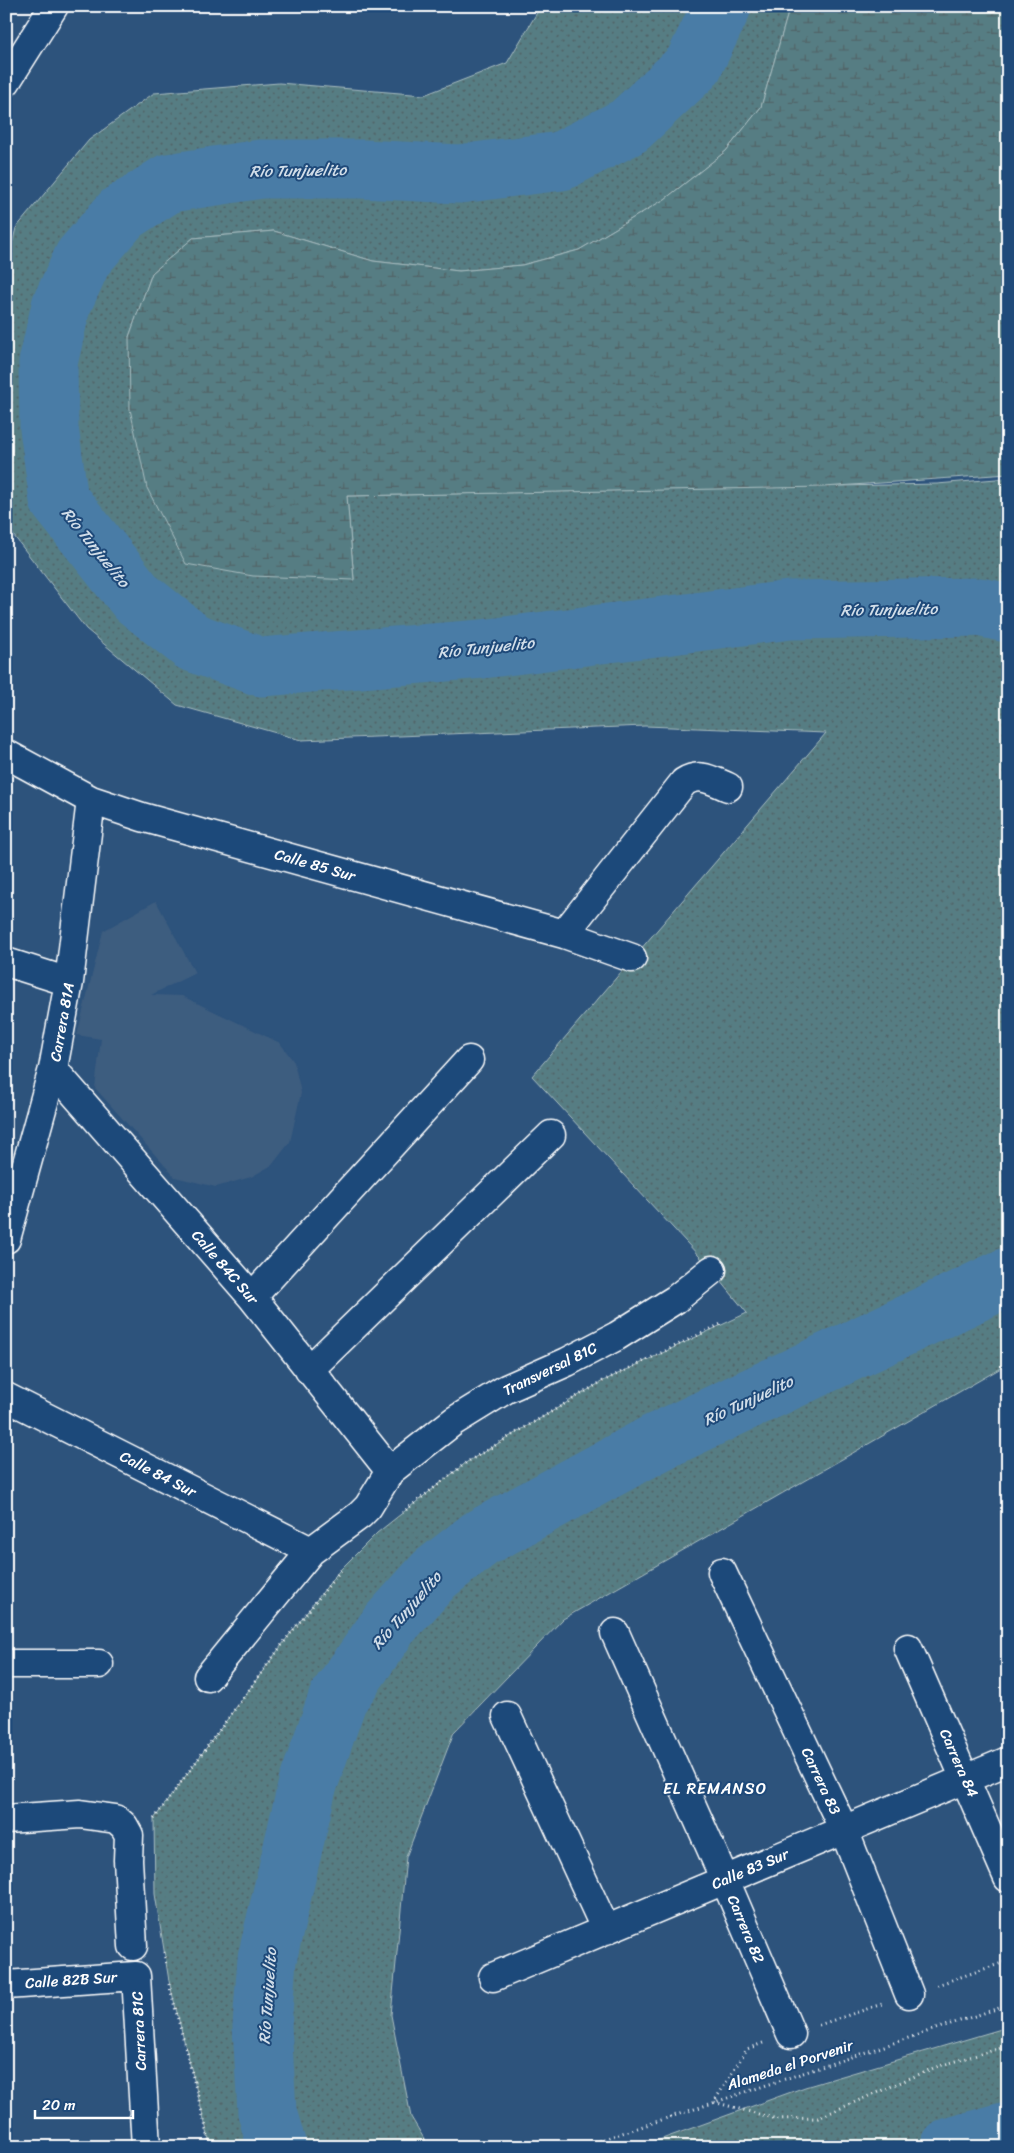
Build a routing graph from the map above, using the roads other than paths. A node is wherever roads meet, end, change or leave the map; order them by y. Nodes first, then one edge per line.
1 (54, 6) edge
2 (6, 82) edge
3 (6, 754) edge
4 (728, 787) dead end
5 (91, 800) junction
6 (564, 934) junction
7 (632, 958) dead end
8 (6, 962) edge
9 (70, 982) junction
10 (469, 1060) dead end
11 (53, 1069) junction
12 (551, 1135) dead end
13 (7, 1233) edge
14 (712, 1270) dead end
15 (252, 1297) junction
16 (309, 1370) junction
17 (6, 1397) edge
18 (390, 1470) junction
19 (311, 1550) junction
20 (722, 1572) dead end
21 (615, 1633) dead end
22 (908, 1648) dead end
23 (6, 1664) edge
24 (99, 1664) dead end
25 (208, 1677) dead end
26 (507, 1716) dead end
27 (1008, 1761) edge
28 (966, 1779) junction
29 (6, 1819) edge
30 (844, 1830) junction
31 (1008, 1878) edge
32 (725, 1880) junction
33 (606, 1930) junction
34 (133, 1946) dead end
35 (136, 1976) joint
36 (493, 1977) dead end
37 (6, 1985) edge
38 (909, 1994) road end
39 (791, 2034) road end
40 (146, 2147) edge

1 - 2 street
3 - 5 street, Calle 85 Sur
4 - 6 street
5 - 6 street, Calle 85 Sur
5 - 9 street, Carrera 81A
6 - 7 street, Calle 85 Sur
8 - 9 street
9 - 11 street, Carrera 81A
10 - 15 street
11 - 13 street, Carrera 81A
11 - 15 street, Calle 84C Sur
12 - 16 street
14 - 18 street, Transversal 81C
15 - 16 street, Calle 84C Sur
16 - 18 street, Calle 84C Sur
17 - 19 street, Calle 84 Sur
18 - 19 street
19 - 25 street
20 - 30 street, Carrera 83
21 - 32 street, Carrera 82
22 - 28 street, Carrera 84
23 - 24 street
26 - 33 street
27 - 28 street, Calle 83 Sur
28 - 30 street, Calle 83 Sur
28 - 31 street, Carrera 84
29 - 34 street
30 - 32 street, Calle 83 Sur
30 - 38 street, Carrera 83
32 - 33 street, Calle 83 Sur
32 - 39 street, Carrera 82
33 - 36 street, Calle 83 Sur
35 - 37 street, Calle 82B Sur
35 - 40 street, Carrera 81C

